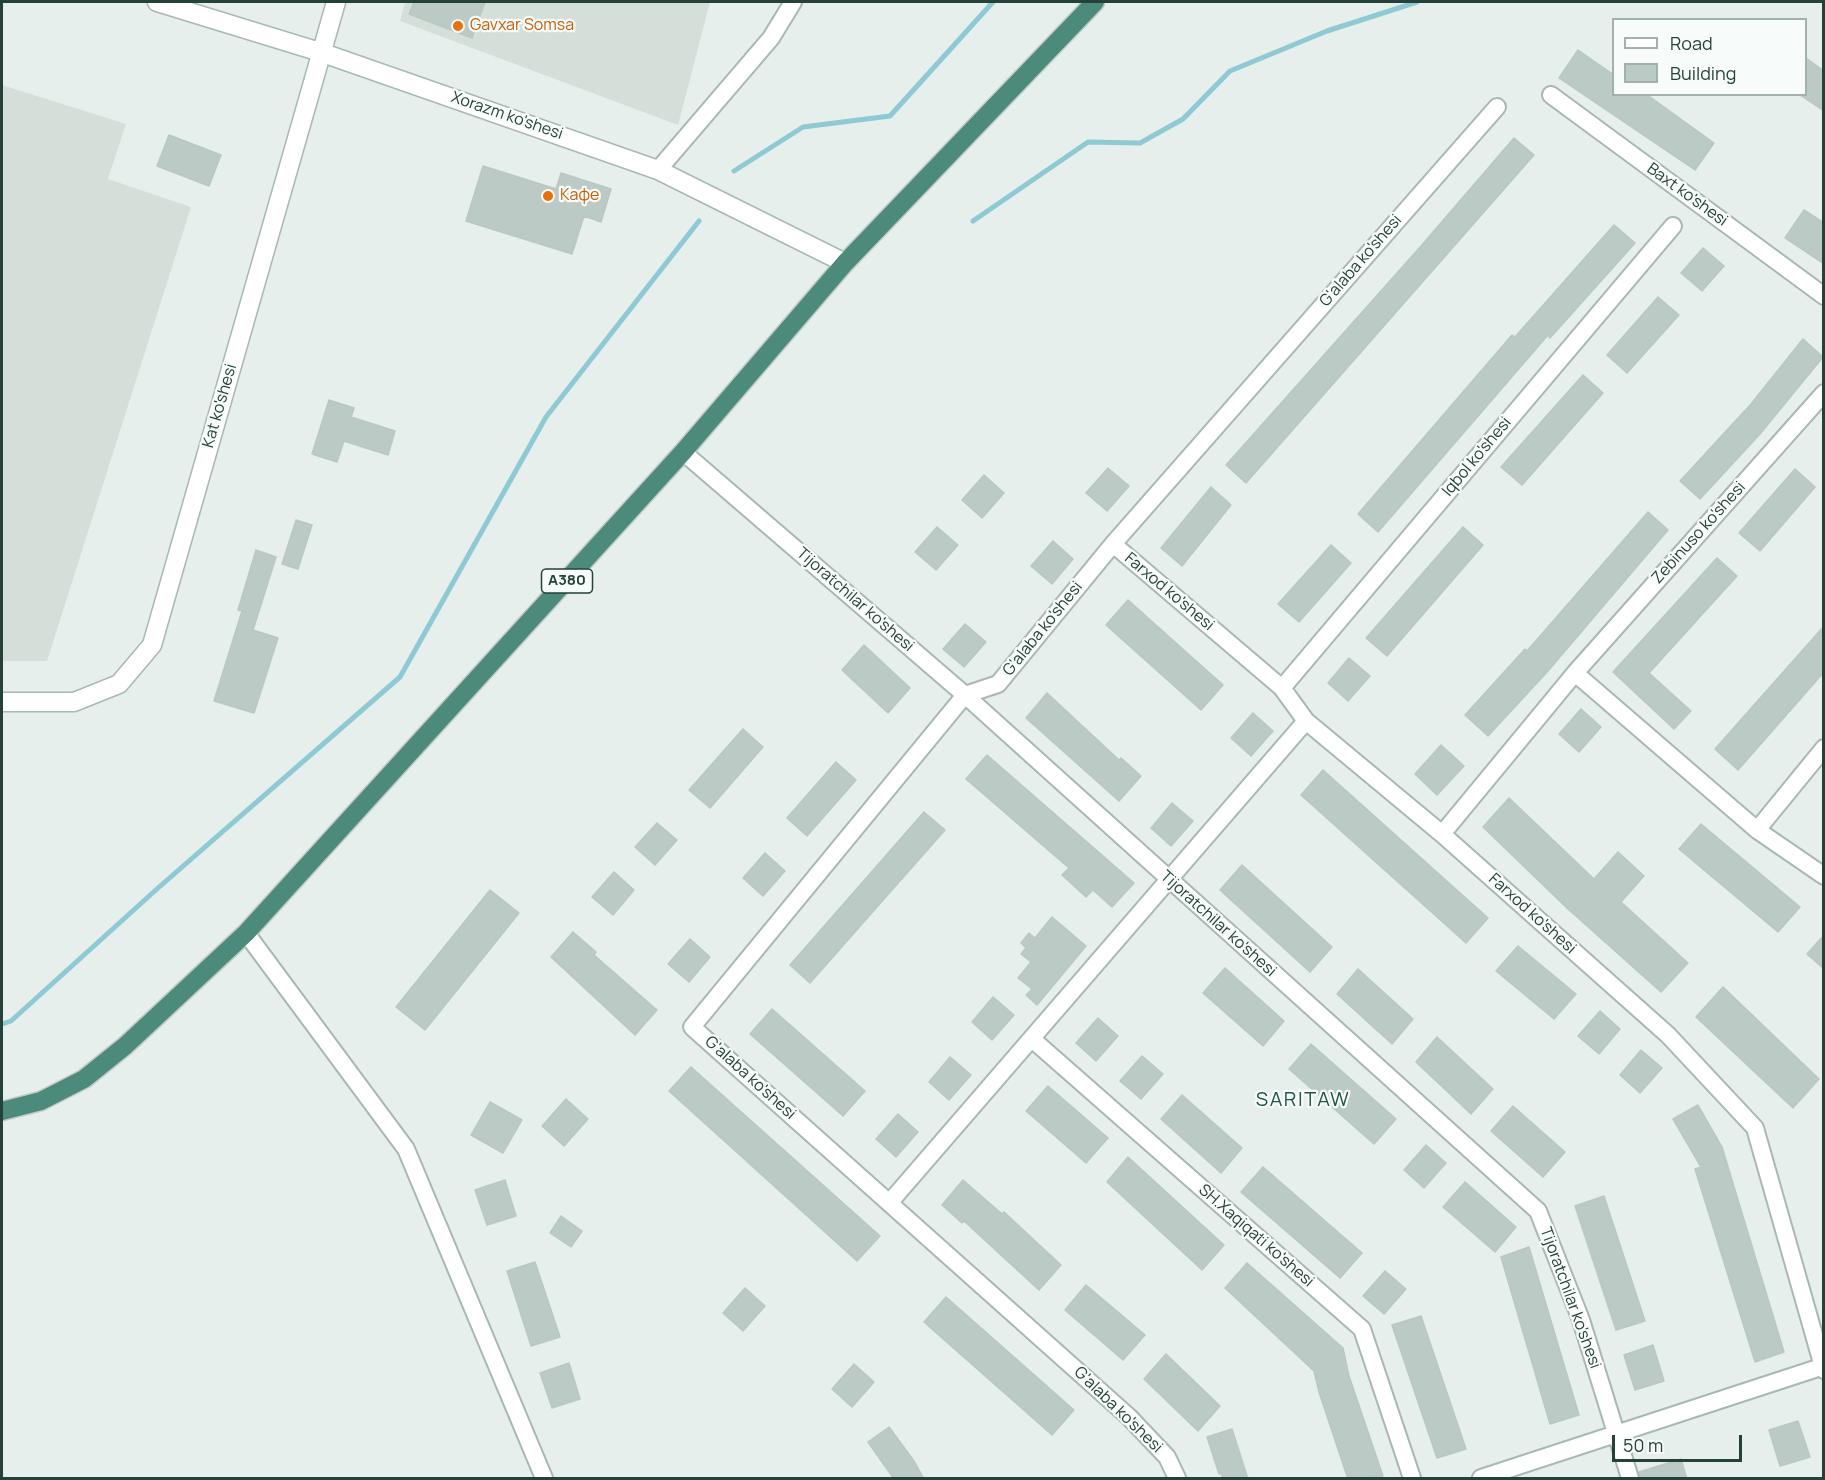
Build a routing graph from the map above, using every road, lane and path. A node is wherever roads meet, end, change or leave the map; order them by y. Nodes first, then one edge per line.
1 (157, 2) edge
2 (336, 2) edge
3 (793, 2) edge
4 (1095, 2) edge
5 (320, 52) junction
6 (1551, 95) dead end
7 (1497, 107) dead end
8 (658, 170) junction
9 (1673, 226) dead end
10 (845, 263) junction
11 (1824, 296) edge
12 (1824, 393) edge
13 (683, 452) junction
14 (1113, 544) junction
15 (1575, 673) junction
16 (1282, 688) junction
17 (966, 695) junction
18 (2, 702) edge
19 (1306, 721) junction
20 (1824, 748) edge
21 (1757, 830) junction
22 (1442, 834) junction
23 (1824, 876) edge
24 (1168, 879) junction
25 (246, 933) junction
26 (1032, 1039) junction
27 (2, 1111) edge
28 (890, 1202) junction
29 (1823, 1368) edge
30 (1617, 1435) junction
31 (544, 1479) edge
32 (1177, 1479) edge
33 (1412, 1479) edge
34 (1481, 1479) edge
35 (1630, 1479) edge

1 - 5 street, Xorazm ko'shesi
2 - 5 street, Kat ko'shesi
3 - 8 street
4 - 10 highway, A380
5 - 8 street, Xorazm ko'shesi
5 - 18 street, Kat ko'shesi
6 - 11 street, Baxt ko'shesi
7 - 14 street, G'alaba ko'shesi
8 - 10 street, Xorazm ko'shesi
9 - 16 street, Iqbol ko'shesi
10 - 13 highway, A380
12 - 15 street, Zebinuso ko'shesi
13 - 17 street, Tijoratchilar ko'shesi
13 - 25 highway, A380
14 - 16 street, Farxod ko'shesi
14 - 17 street, G'alaba ko'shesi
15 - 21 street
15 - 22 street, Zebinuso ko'shesi
16 - 19 street, Farxod ko'shesi
17 - 24 street, Tijoratchilar ko'shesi
17 - 28 street, G'alaba ko'shesi
19 - 22 street, Farxod ko'shesi
19 - 24 street
20 - 21 street
21 - 23 street
22 - 29 street, Farxod ko'shesi
24 - 26 street
24 - 30 street, Tijoratchilar ko'shesi
25 - 27 highway, A380
25 - 31 street
26 - 28 street
26 - 33 street, SH.Xaqiqati ko'shesi
28 - 32 street, G'alaba ko'shesi
29 - 30 street
30 - 34 street
30 - 35 street, Tijoratchilar ko'shesi

